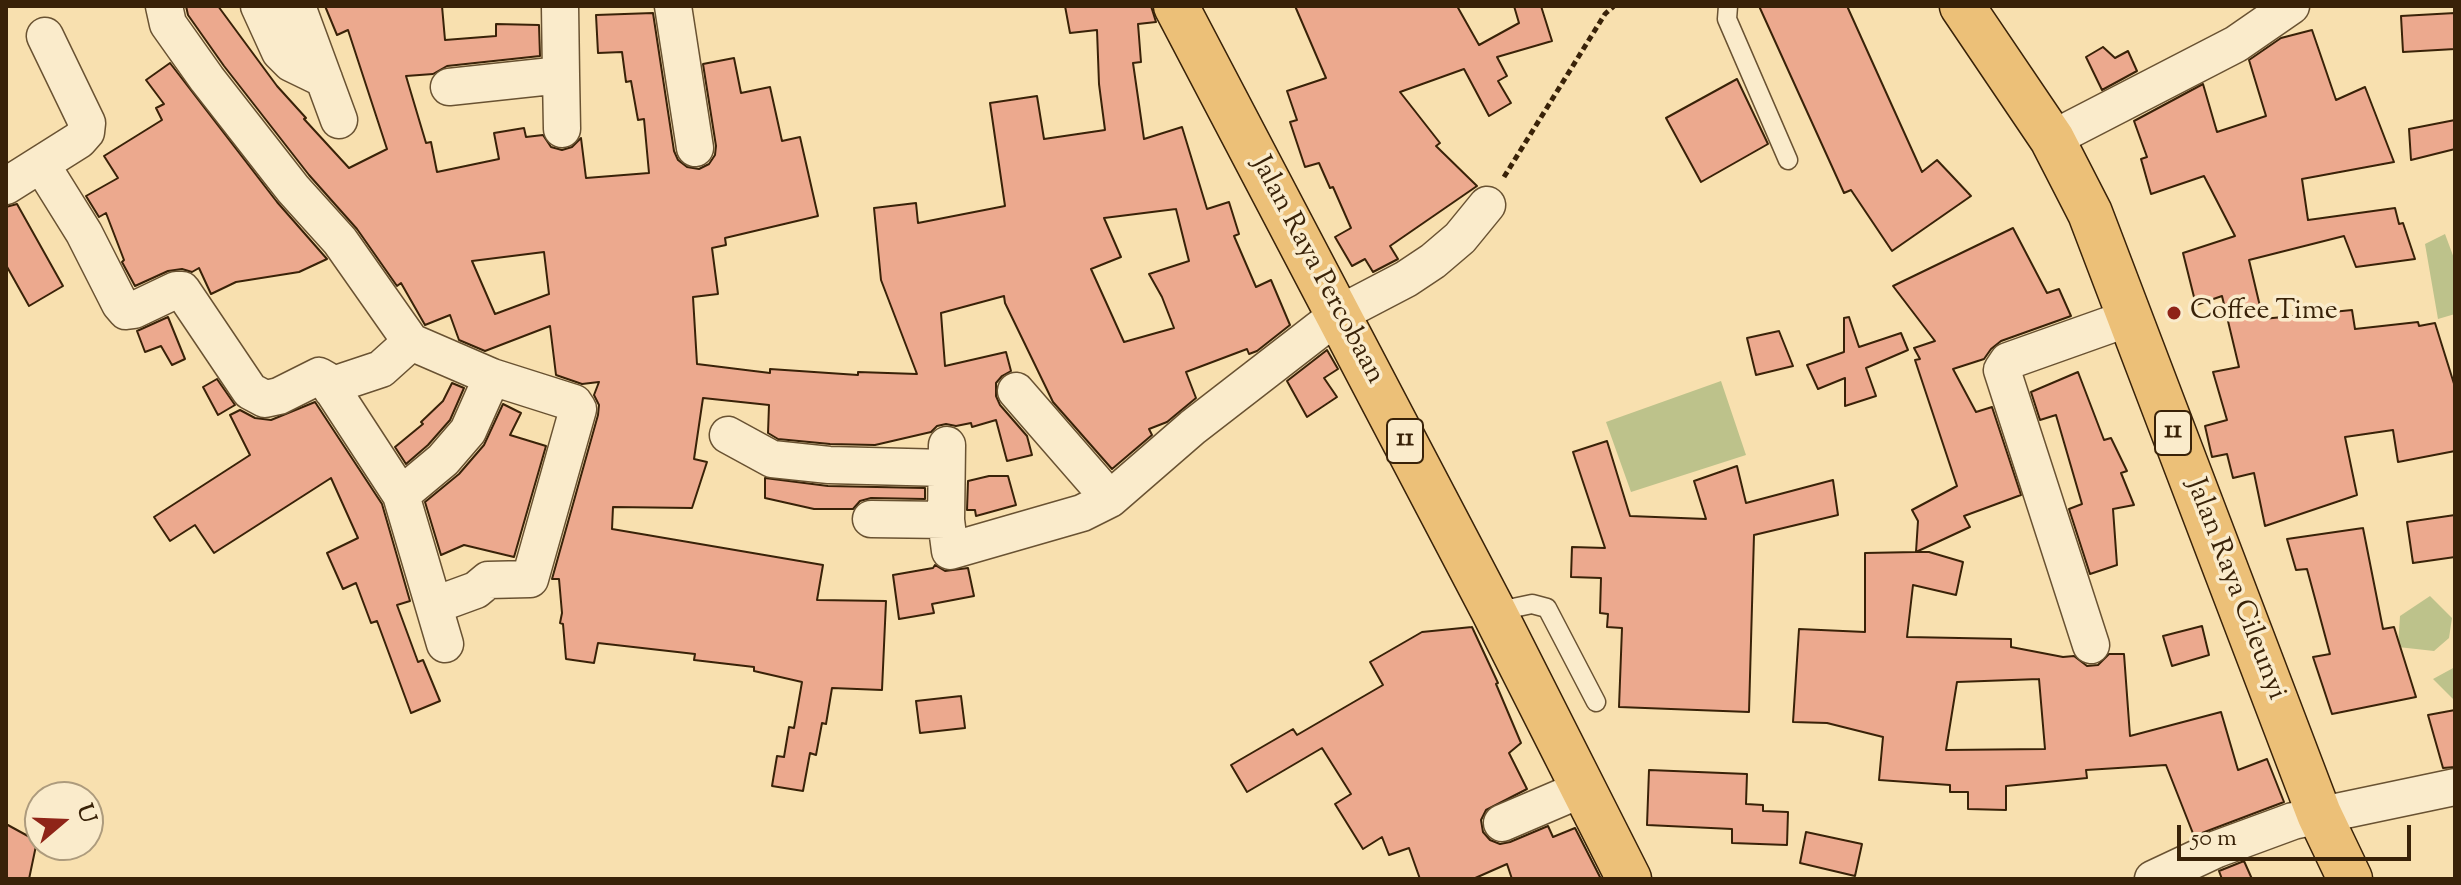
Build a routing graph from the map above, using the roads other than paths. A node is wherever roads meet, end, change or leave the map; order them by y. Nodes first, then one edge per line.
1 (164, 6) edge
2 (259, 6) edge
3 (297, 6) edge
4 (560, 6) edge
5 (673, 6) edge
6 (1176, 6) edge
7 (1728, 6) edge
8 (1962, 6) edge
9 (2291, 6) edge
10 (45, 36) dead end
11 (561, 75) junction
12 (324, 79) junction
13 (449, 87) dead end
14 (339, 120) dead end
15 (562, 129) dead end
16 (2052, 139) junction
17 (695, 148) dead end
18 (1788, 160) dead end
19 (41, 164) junction
20 (6, 186) edge
21 (1487, 205) road end
22 (1339, 314) junction
23 (2129, 318) junction
24 (411, 342) junction
25 (492, 377) junction
26 (332, 390) junction
27 (1016, 391) dead end
28 (728, 435) dead end
29 (401, 495) junction
30 (1110, 499) junction
31 (871, 519) dead end
32 (946, 520) junction
33 (435, 605) junction
34 (1494, 612) junction
35 (445, 644) dead end
36 (2091, 645) dead end
37 (1596, 702) dead end
38 (2455, 787) edge
39 (1584, 788) junction
40 (2319, 814) junction
41 (1502, 823) dead end
42 (1624, 878) edge
43 (2153, 879) edge
44 (2350, 879) edge

1 - 24 street
2 - 12 street
3 - 12 street
4 - 11 street
5 - 17 street
6 - 22 highway, Jalan Raya Percobaan / 11
7 - 18 lane
8 - 16 highway, Jalan Raya Cileunyi / 11
9 - 16 street
10 - 19 street
11 - 13 street
11 - 15 street
12 - 14 street
16 - 23 highway, Jalan Raya Cileunyi / 11
19 - 20 street
19 - 26 street
21 - 22 street
22 - 30 street
22 - 34 highway, Jalan Raya Percobaan / 11
23 - 36 street
23 - 40 highway, Jalan Raya Cileunyi / 11
24 - 25 street
24 - 26 street
25 - 29 street
25 - 33 street
26 - 29 street
27 - 30 street
28 - 32 street
29 - 33 street
30 - 32 street
31 - 32 street
33 - 35 street
34 - 37 lane
34 - 39 highway, Jalan Raya Percobaan / 11
38 - 40 street
39 - 41 street
39 - 42 highway, Jalan Raya Percobaan / 11
40 - 43 street
40 - 44 highway, Jalan Raya Cileunyi / 11

